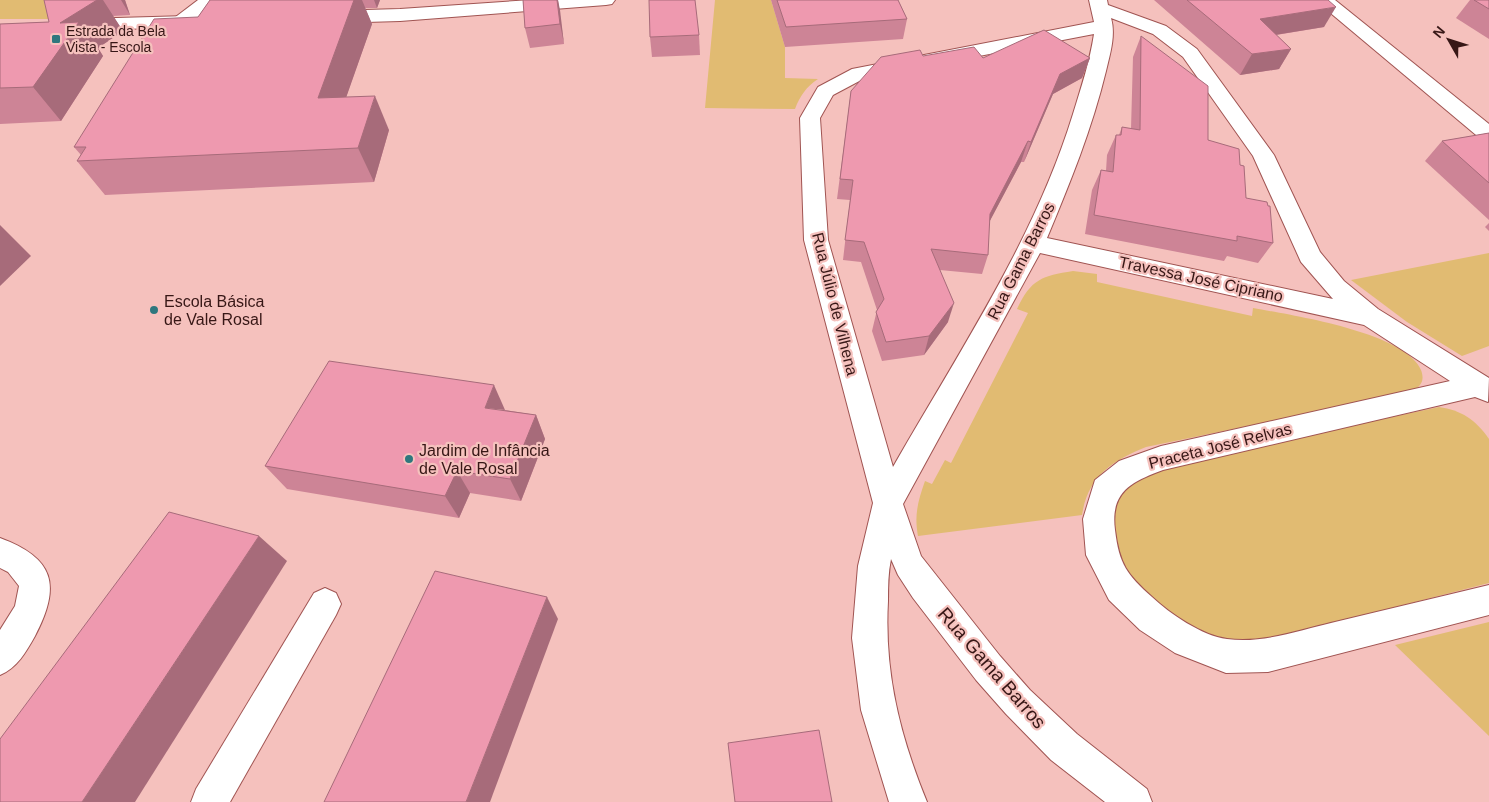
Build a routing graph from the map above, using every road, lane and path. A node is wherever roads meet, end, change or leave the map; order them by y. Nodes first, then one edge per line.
1 (210, 0) edge
2 (606, 0) edge
3 (1324, 0) edge
4 (542, 2) edge
5 (1101, 12) edge
6 (310, 18) edge
7 (207, 21) edge
8 (180, 22) junction
9 (67, 26) edge
10 (1489, 135) edge
11 (1033, 243) junction
12 (1369, 316) junction
13 (1484, 388) edge
14 (887, 505) junction
15 (0, 552) edge
16 (1489, 600) edge
17 (325, 604) dead end
18 (0, 658) edge
19 (210, 802) edge
20 (909, 802) edge
21 (1134, 802) edge

1 - 8 street
2 - 4 street
3 - 10 street
4 - 6 street
5 - 11 street, Rua Gama Barros
5 - 12 street
5 - 14 street, Rua Júlio de Vilhena
7 - 8 street
8 - 9 street
11 - 12 street, Travessa José Cipriano
11 - 14 street, Rua Gama Barros
12 - 13 street
13 - 16 street, Praceta José Relvas
14 - 20 street, Rua Gama Barros
14 - 21 street, Rua Gama Barros
15 - 18 street
17 - 19 street

